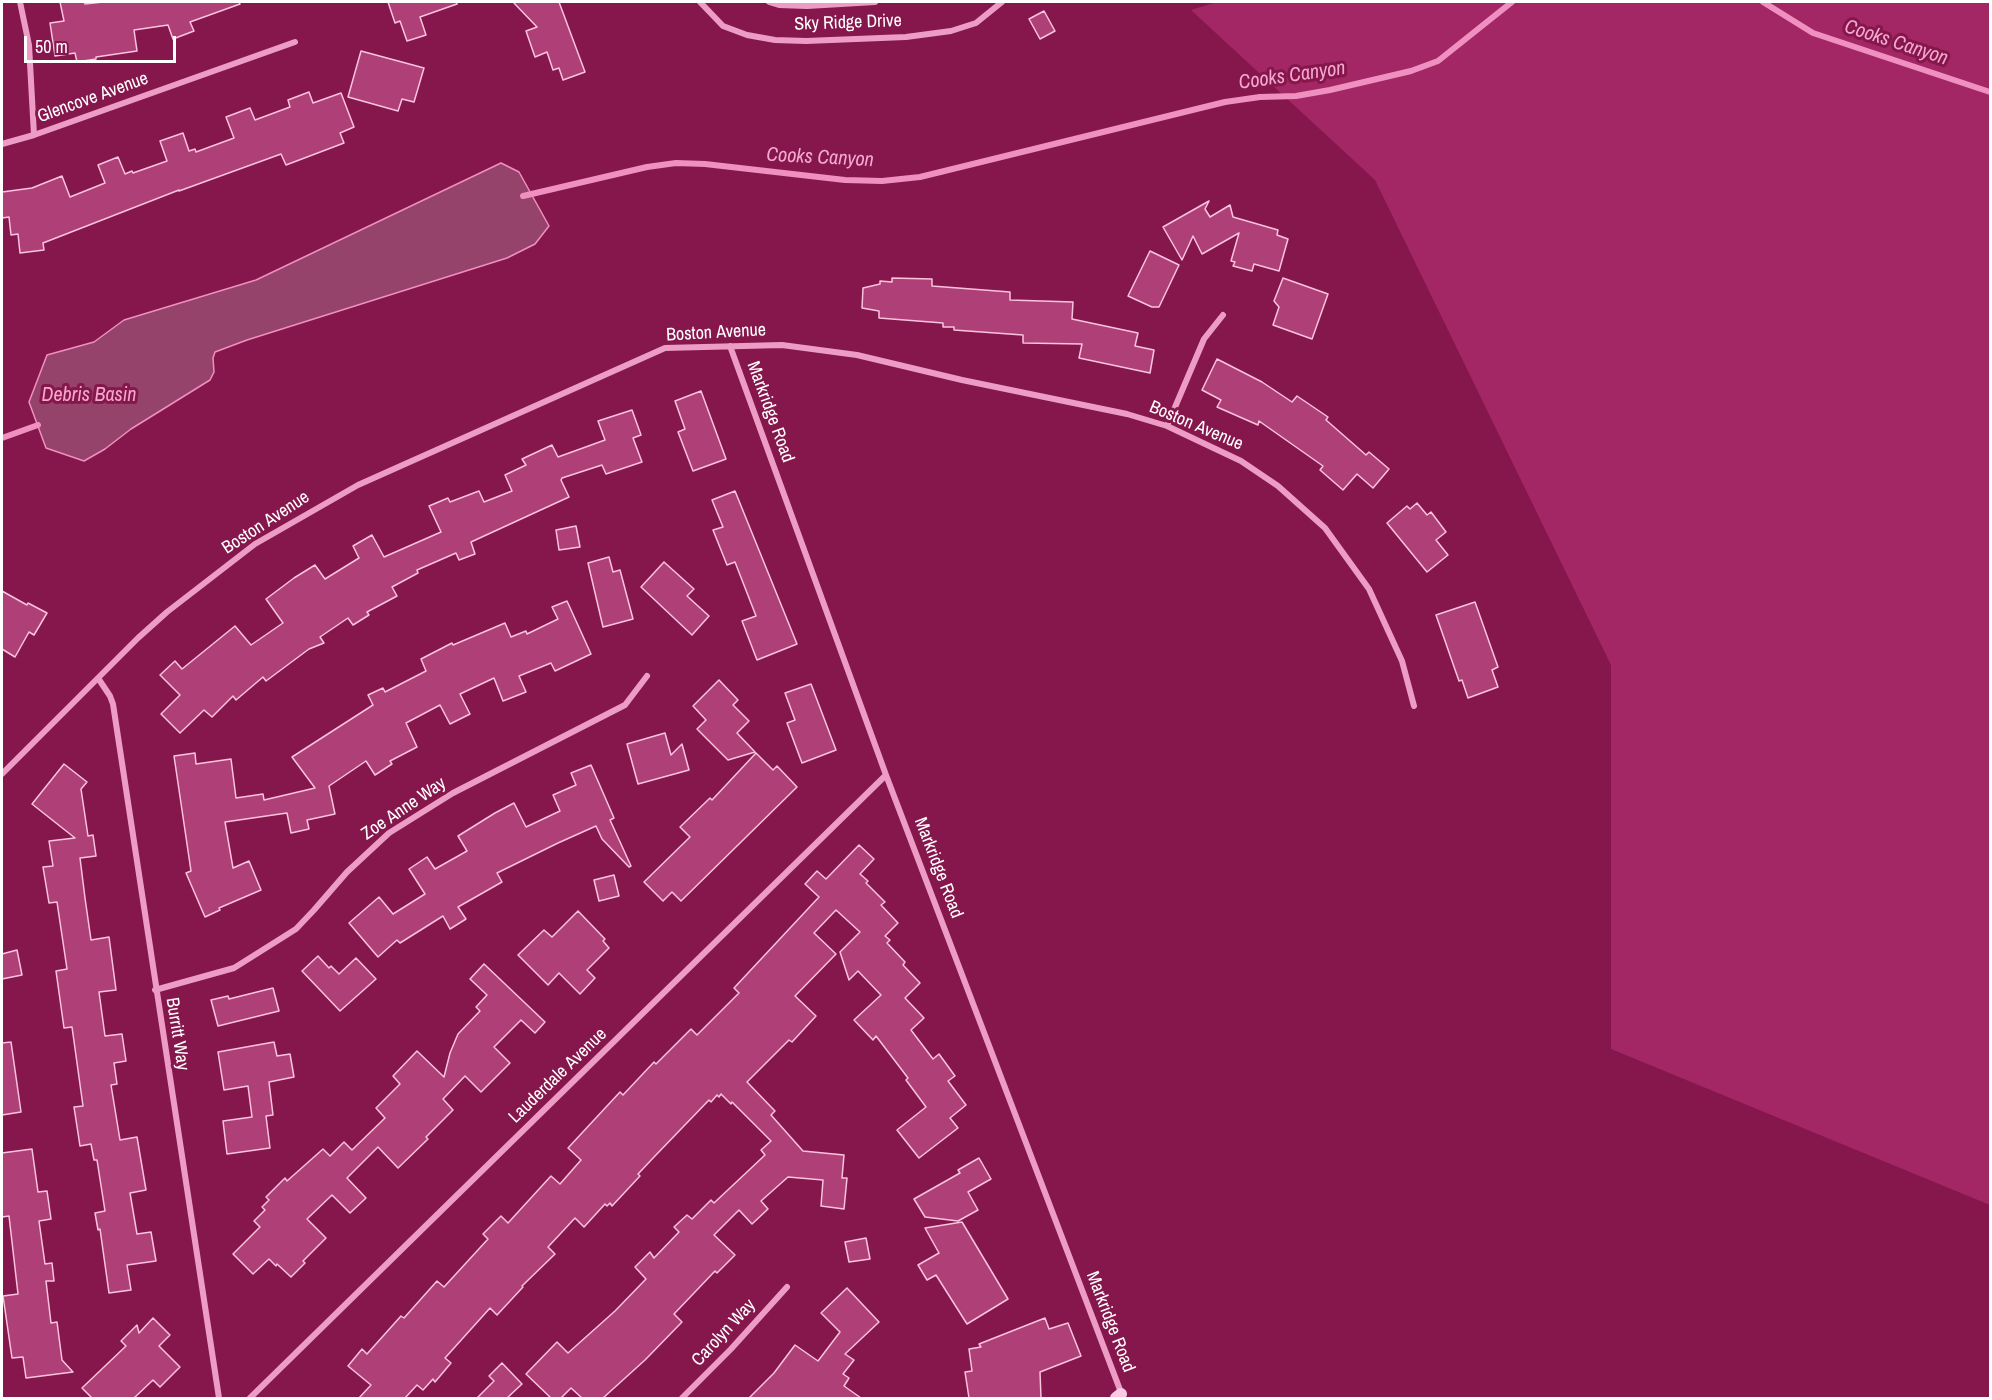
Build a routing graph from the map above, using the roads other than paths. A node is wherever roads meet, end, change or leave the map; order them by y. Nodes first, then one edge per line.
1 (21, 2) edge
2 (700, 2) edge
3 (769, 2) edge
4 (875, 2) edge
5 (1002, 2) edge
6 (295, 42) dead end
7 (34, 135) junction
8 (2, 144) edge
9 (1223, 315) dead end
10 (730, 346) junction
11 (1167, 426) junction
12 (647, 676) dead end
13 (98, 678) junction
14 (1414, 706) dead end
15 (2, 774) edge
16 (886, 775) junction
17 (155, 990) junction
18 (787, 1287) dead end
19 (1120, 1397) edge
20 (219, 1398) edge
21 (250, 1398) edge
22 (682, 1398) edge

1 - 7 street
2 - 5 street, Sky Ridge Drive
3 - 4 street, Sky Ridge Drive
6 - 7 street, Glencove Avenue
7 - 8 street, Glencove Avenue
9 - 11 street
10 - 11 street, Boston Avenue
10 - 13 street, Boston Avenue
10 - 16 street, Markridge Road
11 - 14 street, Boston Avenue
12 - 17 street, Zoe Anne Way
13 - 15 street, Boston Avenue
13 - 17 street, Burritt Way
16 - 19 street, Markridge Road
16 - 21 street, Lauderdale Avenue
17 - 20 street, Burritt Way
18 - 22 street, Carolyn Way

